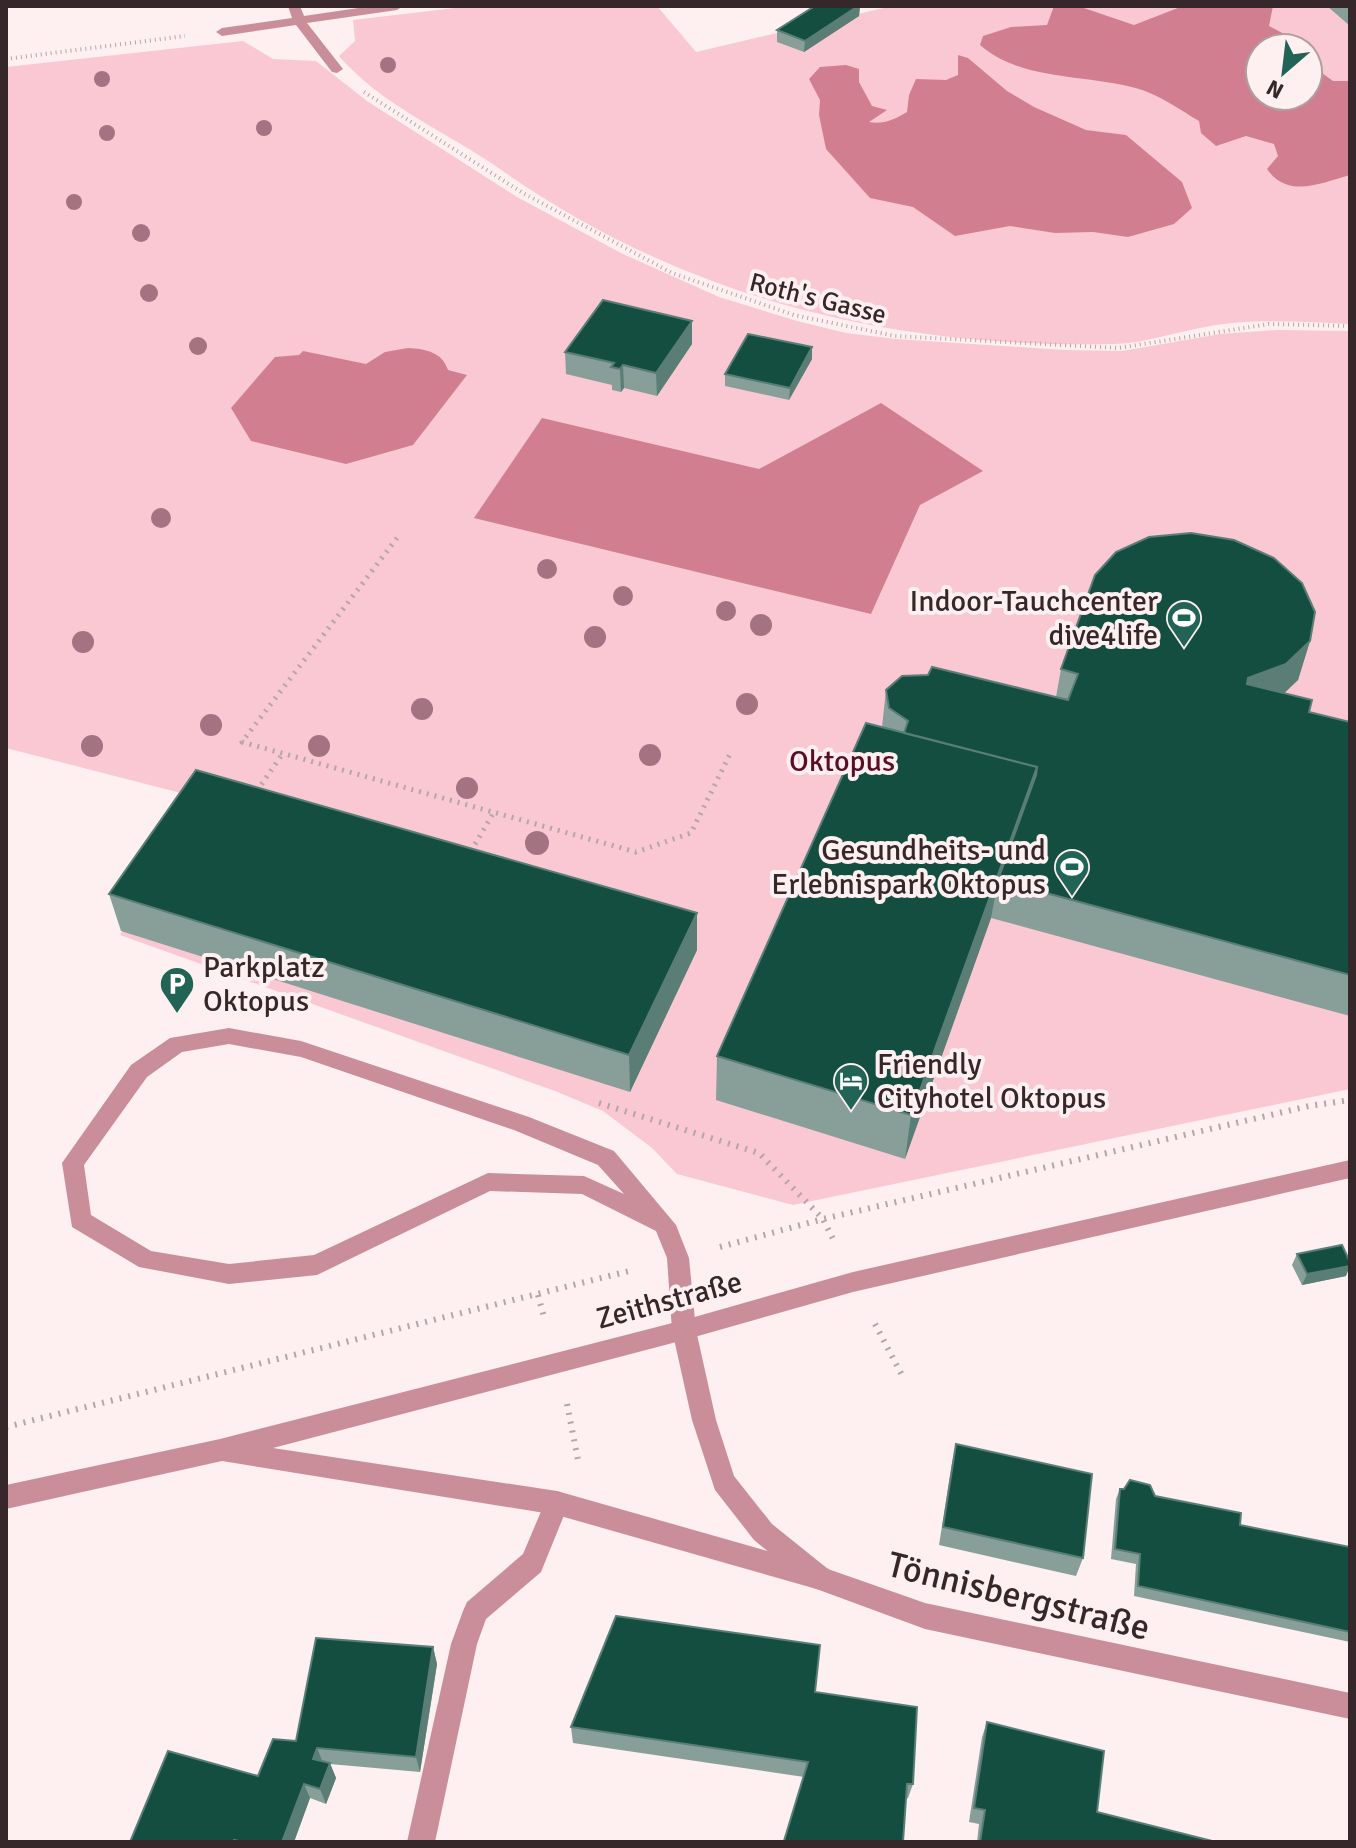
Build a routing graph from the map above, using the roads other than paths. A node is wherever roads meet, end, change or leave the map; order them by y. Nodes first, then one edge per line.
1 (294, 6) edge
2 (397, 6) edge
3 (299, 21) junction
4 (222, 32) road end
5 (337, 69) road end
6 (1350, 1169) edge
7 (665, 1225) junction
8 (684, 1330) junction
9 (220, 1450) junction
10 (6, 1497) edge
11 (557, 1503) junction
12 (820, 1578) junction
13 (1350, 1706) edge
14 (421, 1842) edge

1 - 3 street
2 - 3 street
3 - 4 street
3 - 5 street
6 - 8 street, Zeithstraße
7 - 7 street, Tönnisbergstraße
7 - 8 street, Tönnisbergstraße
8 - 9 street, Zeithstraße
8 - 12 street, Tönnisbergstraße
9 - 10 street, Zeithstraße
9 - 11 street
11 - 12 street
11 - 14 street
12 - 13 street, Tönnisbergstraße

